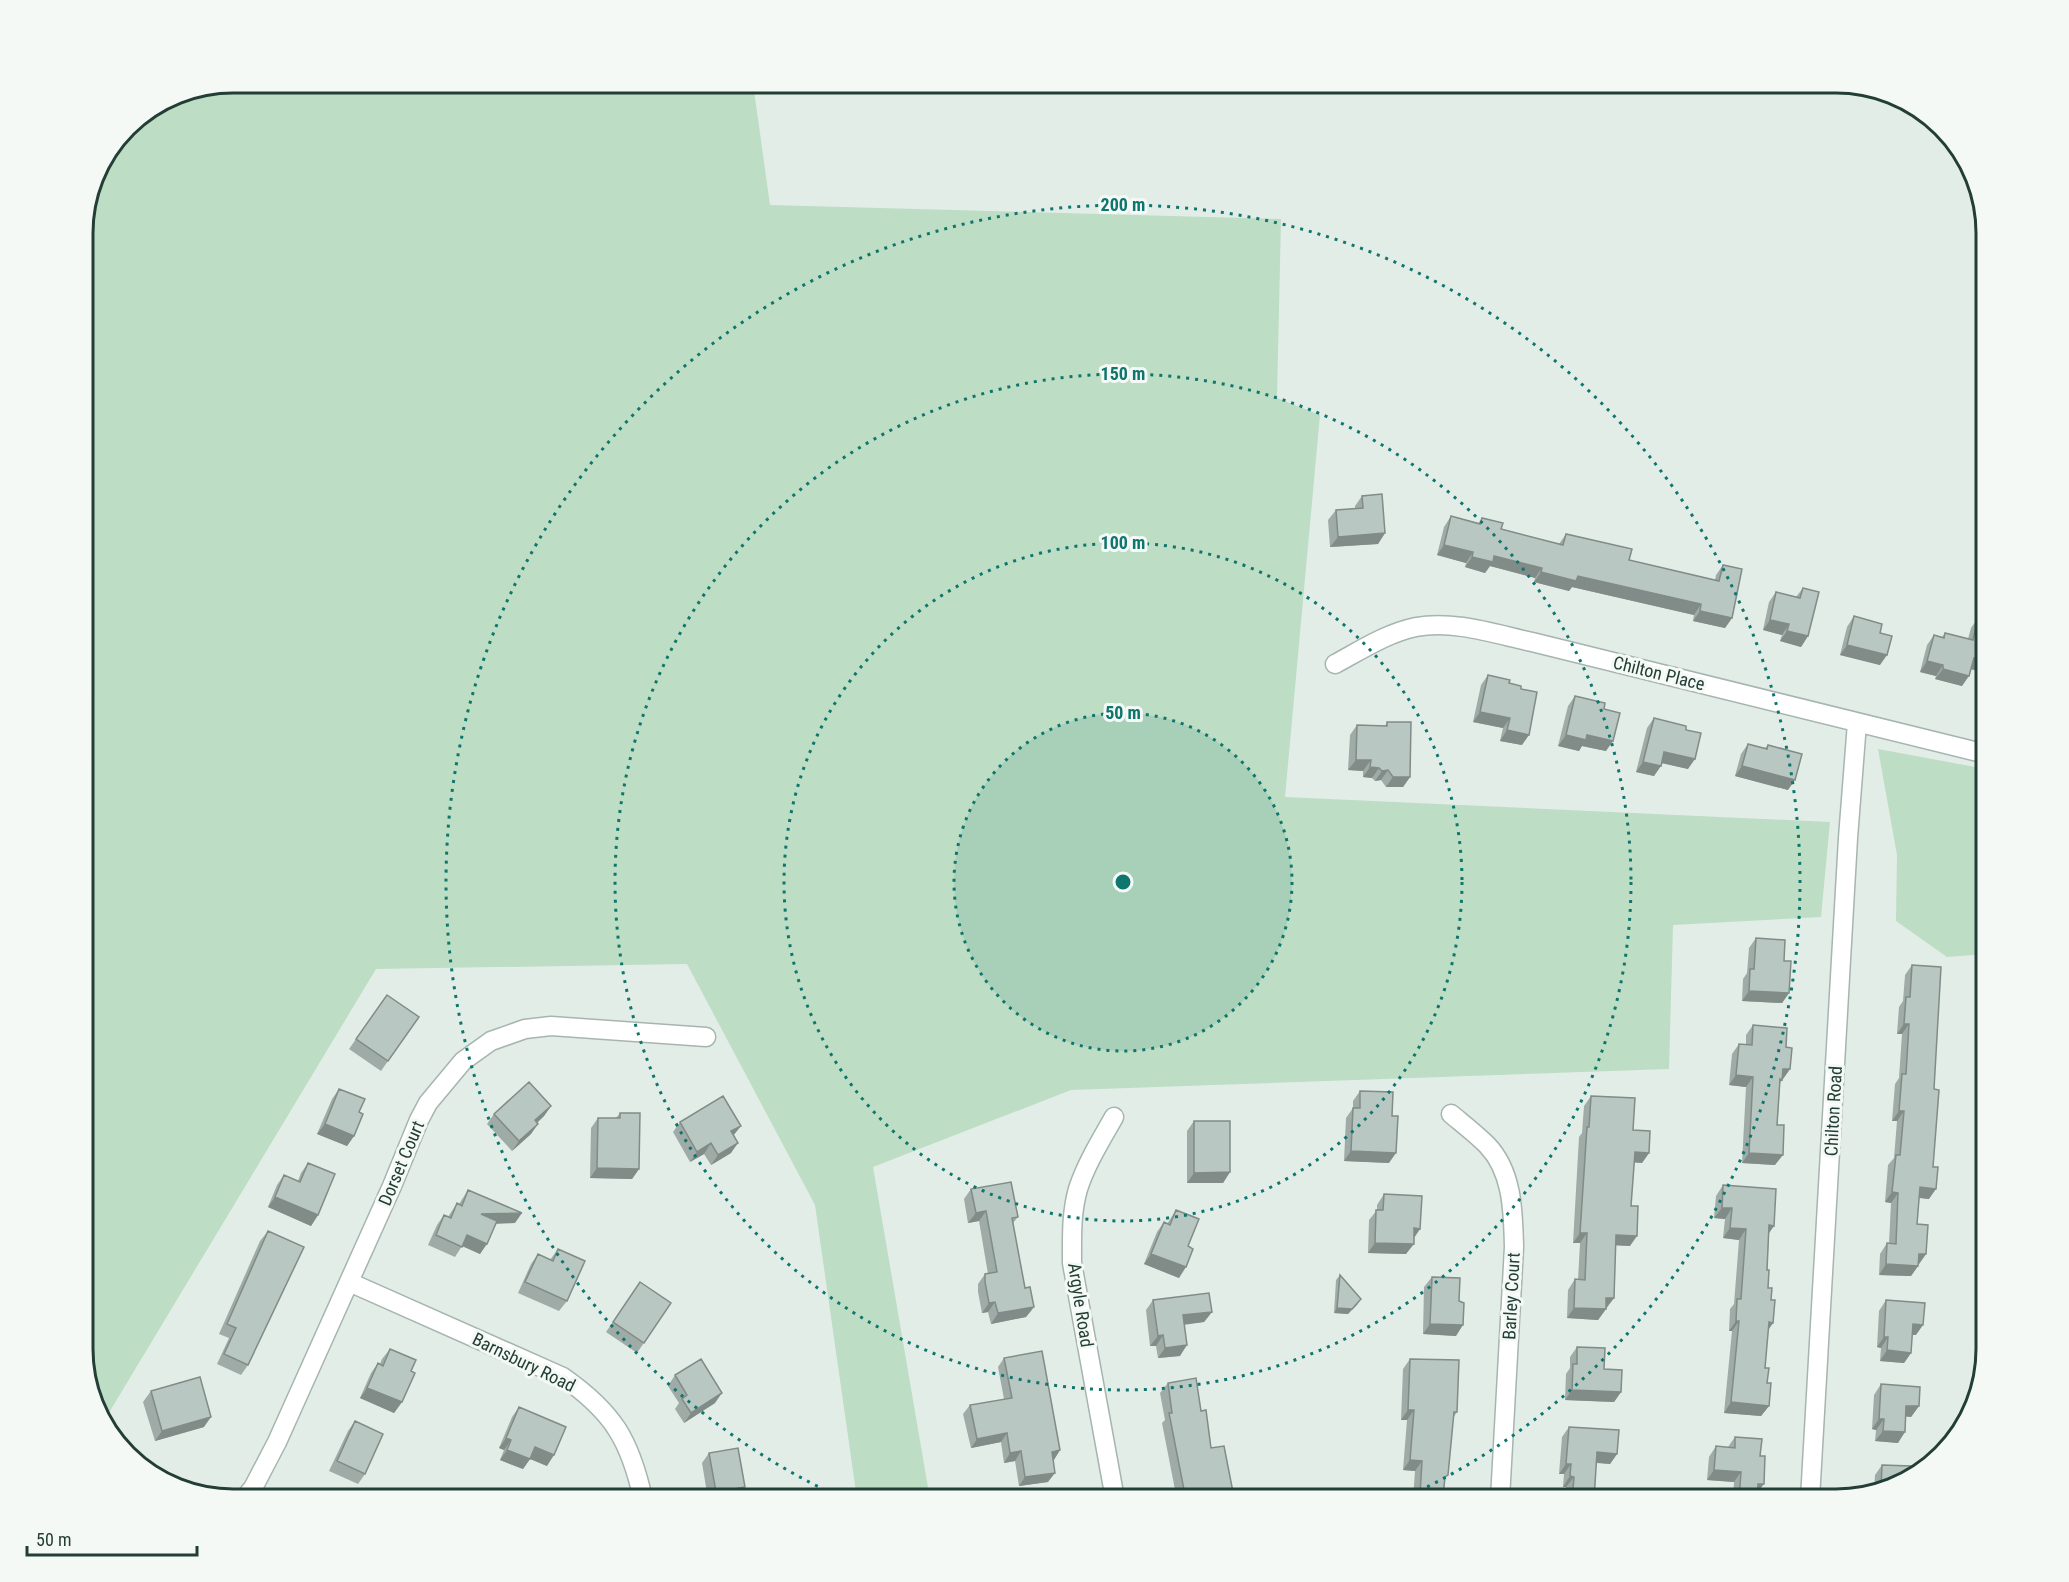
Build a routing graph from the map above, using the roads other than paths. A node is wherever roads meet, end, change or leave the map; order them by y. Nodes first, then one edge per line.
1 (1335, 664) dead end
2 (1857, 723) junction
3 (1976, 752) edge
4 (706, 1037) dead end
5 (1451, 1114) dead end
6 (1114, 1117) dead end
7 (349, 1282) junction
8 (252, 1489) edge
9 (640, 1489) edge
10 (1113, 1489) edge
11 (1501, 1489) edge
12 (1811, 1489) edge

1 - 2 street, Chilton Place
2 - 3 street, Chilton Place
2 - 12 street, Chilton Road
4 - 7 street, Dorset Court
5 - 11 street, Barley Court
6 - 10 street, Argyle Road
7 - 8 street, Dorset Court
7 - 9 street, Barnsbury Road

